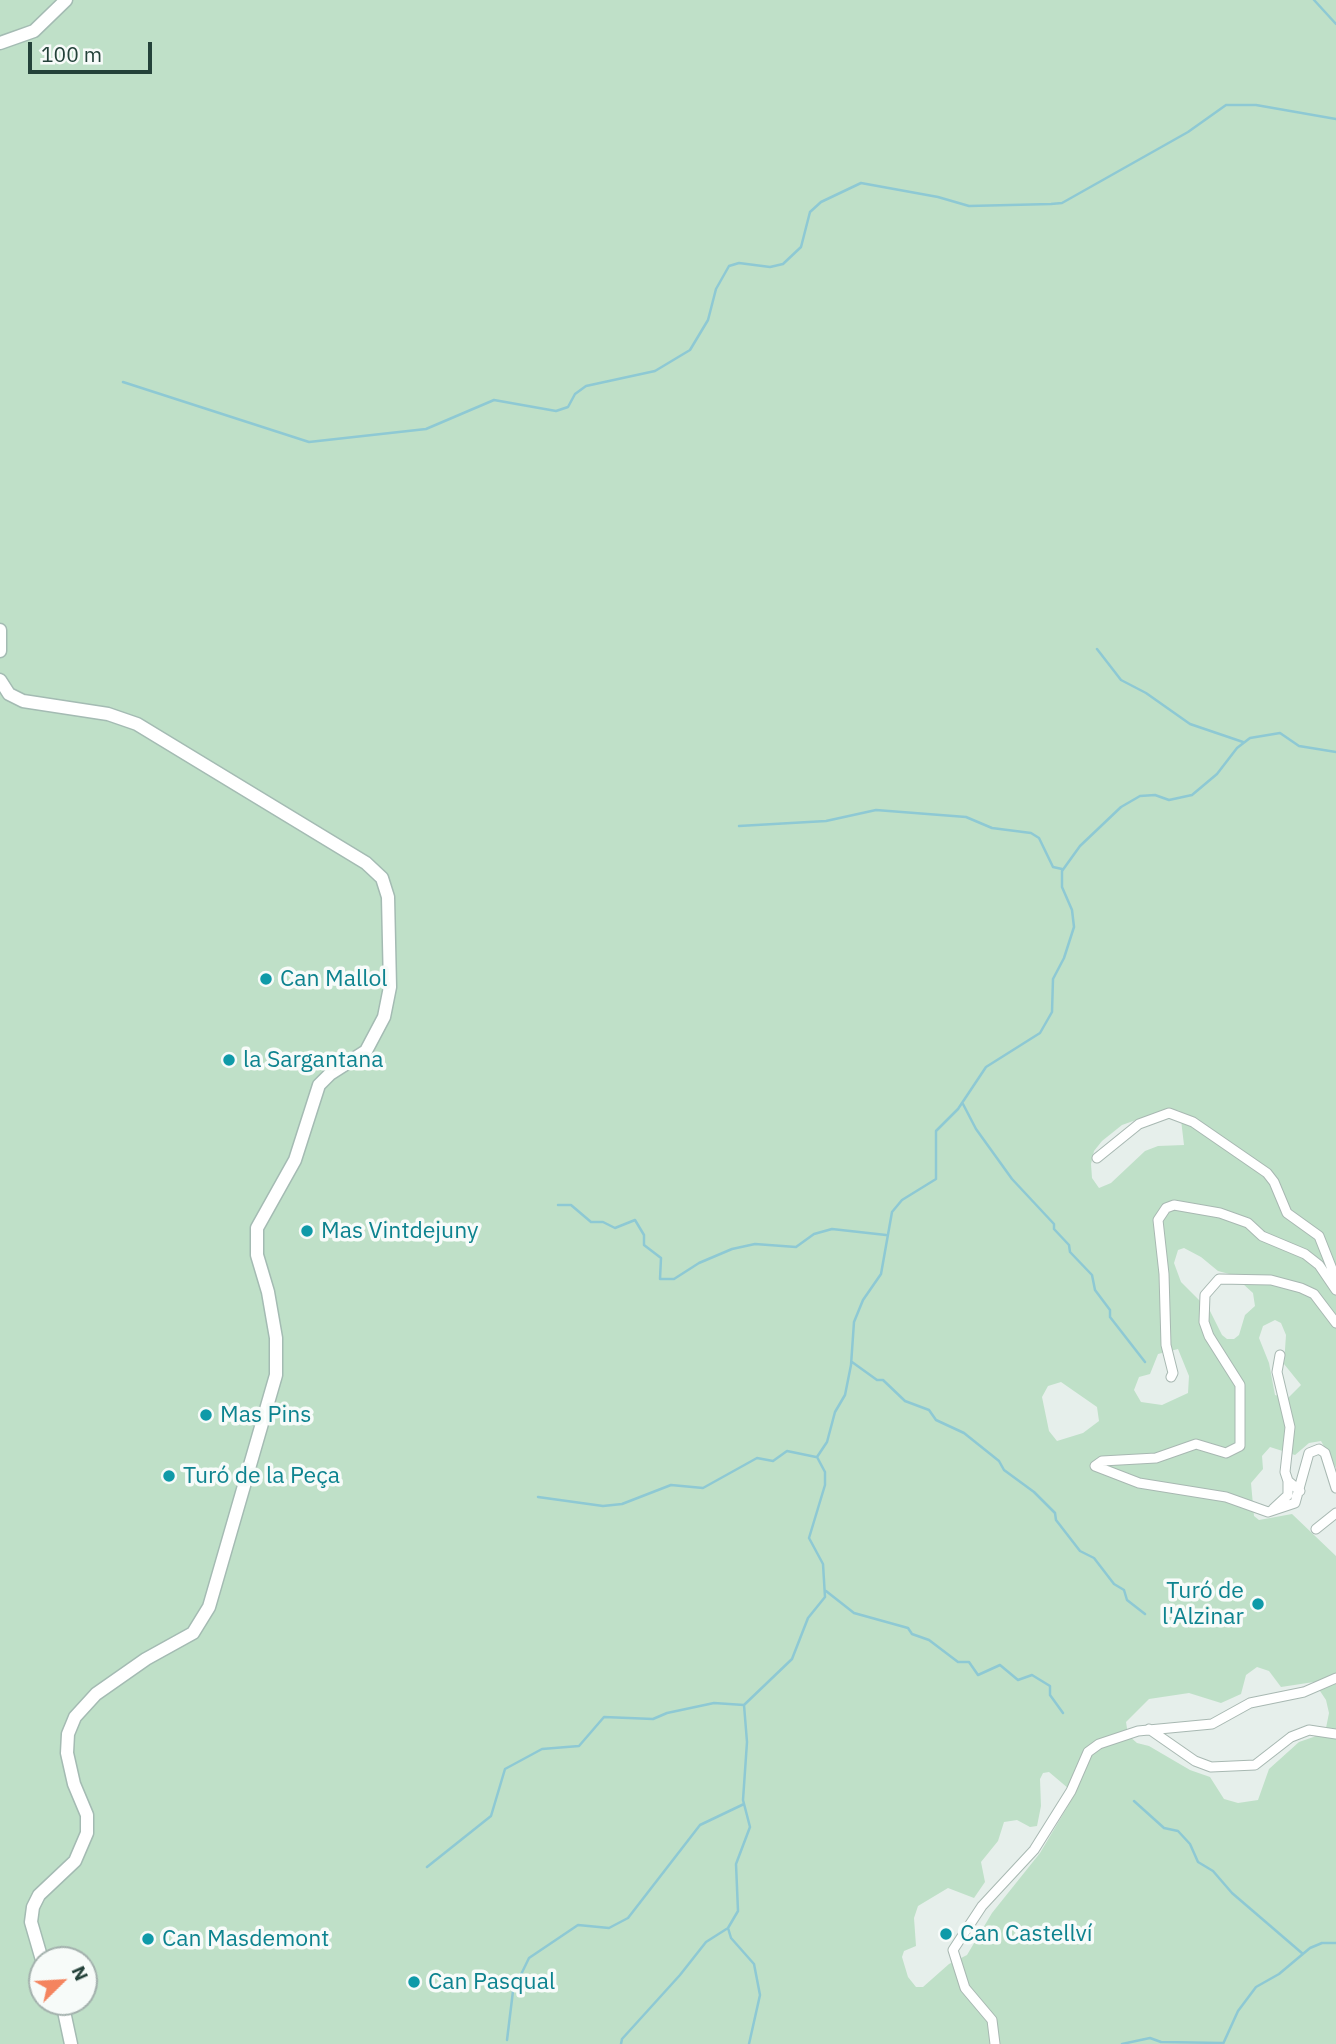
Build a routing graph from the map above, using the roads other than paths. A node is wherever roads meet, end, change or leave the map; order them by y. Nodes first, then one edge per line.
1 (66, 0) edge
2 (0, 43) edge
3 (0, 630) edge
4 (0, 651) edge
5 (0, 680) edge
6 (1097, 1158) dead end
7 (1336, 1279) edge
8 (1336, 1290) edge
9 (1336, 1323) edge
10 (1280, 1355) dead end
11 (1171, 1377) dead end
12 (1288, 1480) junction
13 (1336, 1488) edge
14 (1300, 1491) junction
15 (1268, 1512) junction
16 (1336, 1513) edge
17 (1317, 1529) dead end
18 (1336, 1678) edge
19 (1149, 1729) junction
20 (1336, 1734) edge
21 (38, 1946) edge
22 (65, 2016) edge
23 (71, 2044) edge
24 (995, 2044) edge

1 - 2 main road
3 - 4 main road
5 - 21 main road
6 - 7 street
8 - 11 street
9 - 15 street
10 - 12 street
12 - 14 street
12 - 15 street
13 - 14 street
14 - 15 street
16 - 17 street
18 - 19 street
19 - 20 street
19 - 24 street
22 - 23 main road

